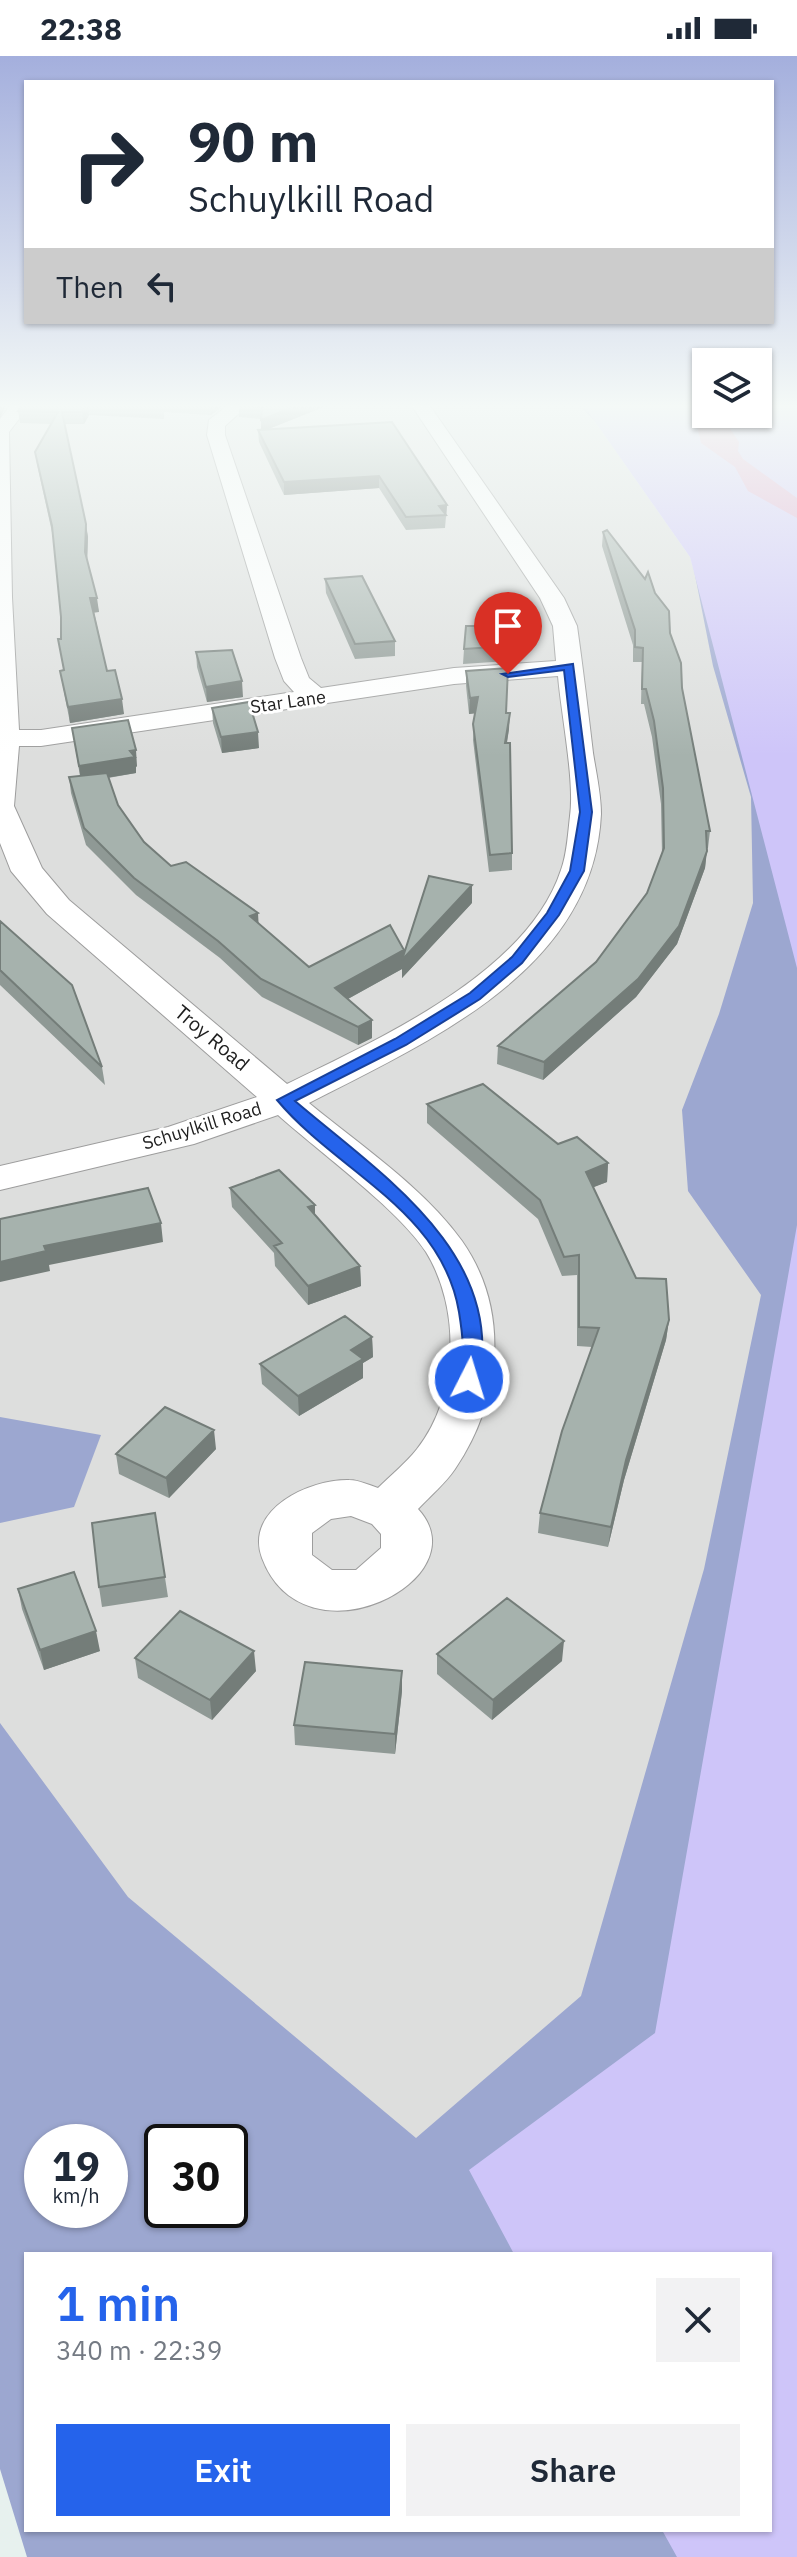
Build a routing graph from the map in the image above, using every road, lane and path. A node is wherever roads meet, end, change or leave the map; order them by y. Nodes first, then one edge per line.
1 (0, 523) edge
2 (244, 523) edge
3 (501, 523) edge
4 (569, 666) junction
5 (316, 698) junction
6 (6, 738) junction
7 (0, 806) edge
8 (285, 1100) junction
9 (0, 1178) edge
10 (388, 1509) dead end

1 - 6 street, Troy Road
2 - 5 street
3 - 4 street, Schuylkill Road
4 - 5 street, Star Lane
4 - 8 street, Schuylkill Road
5 - 6 street, Star Lane
6 - 7 street, Troy Road
7 - 8 street, Troy Road
8 - 9 street, Schuylkill Road
8 - 10 street, Troy Road

